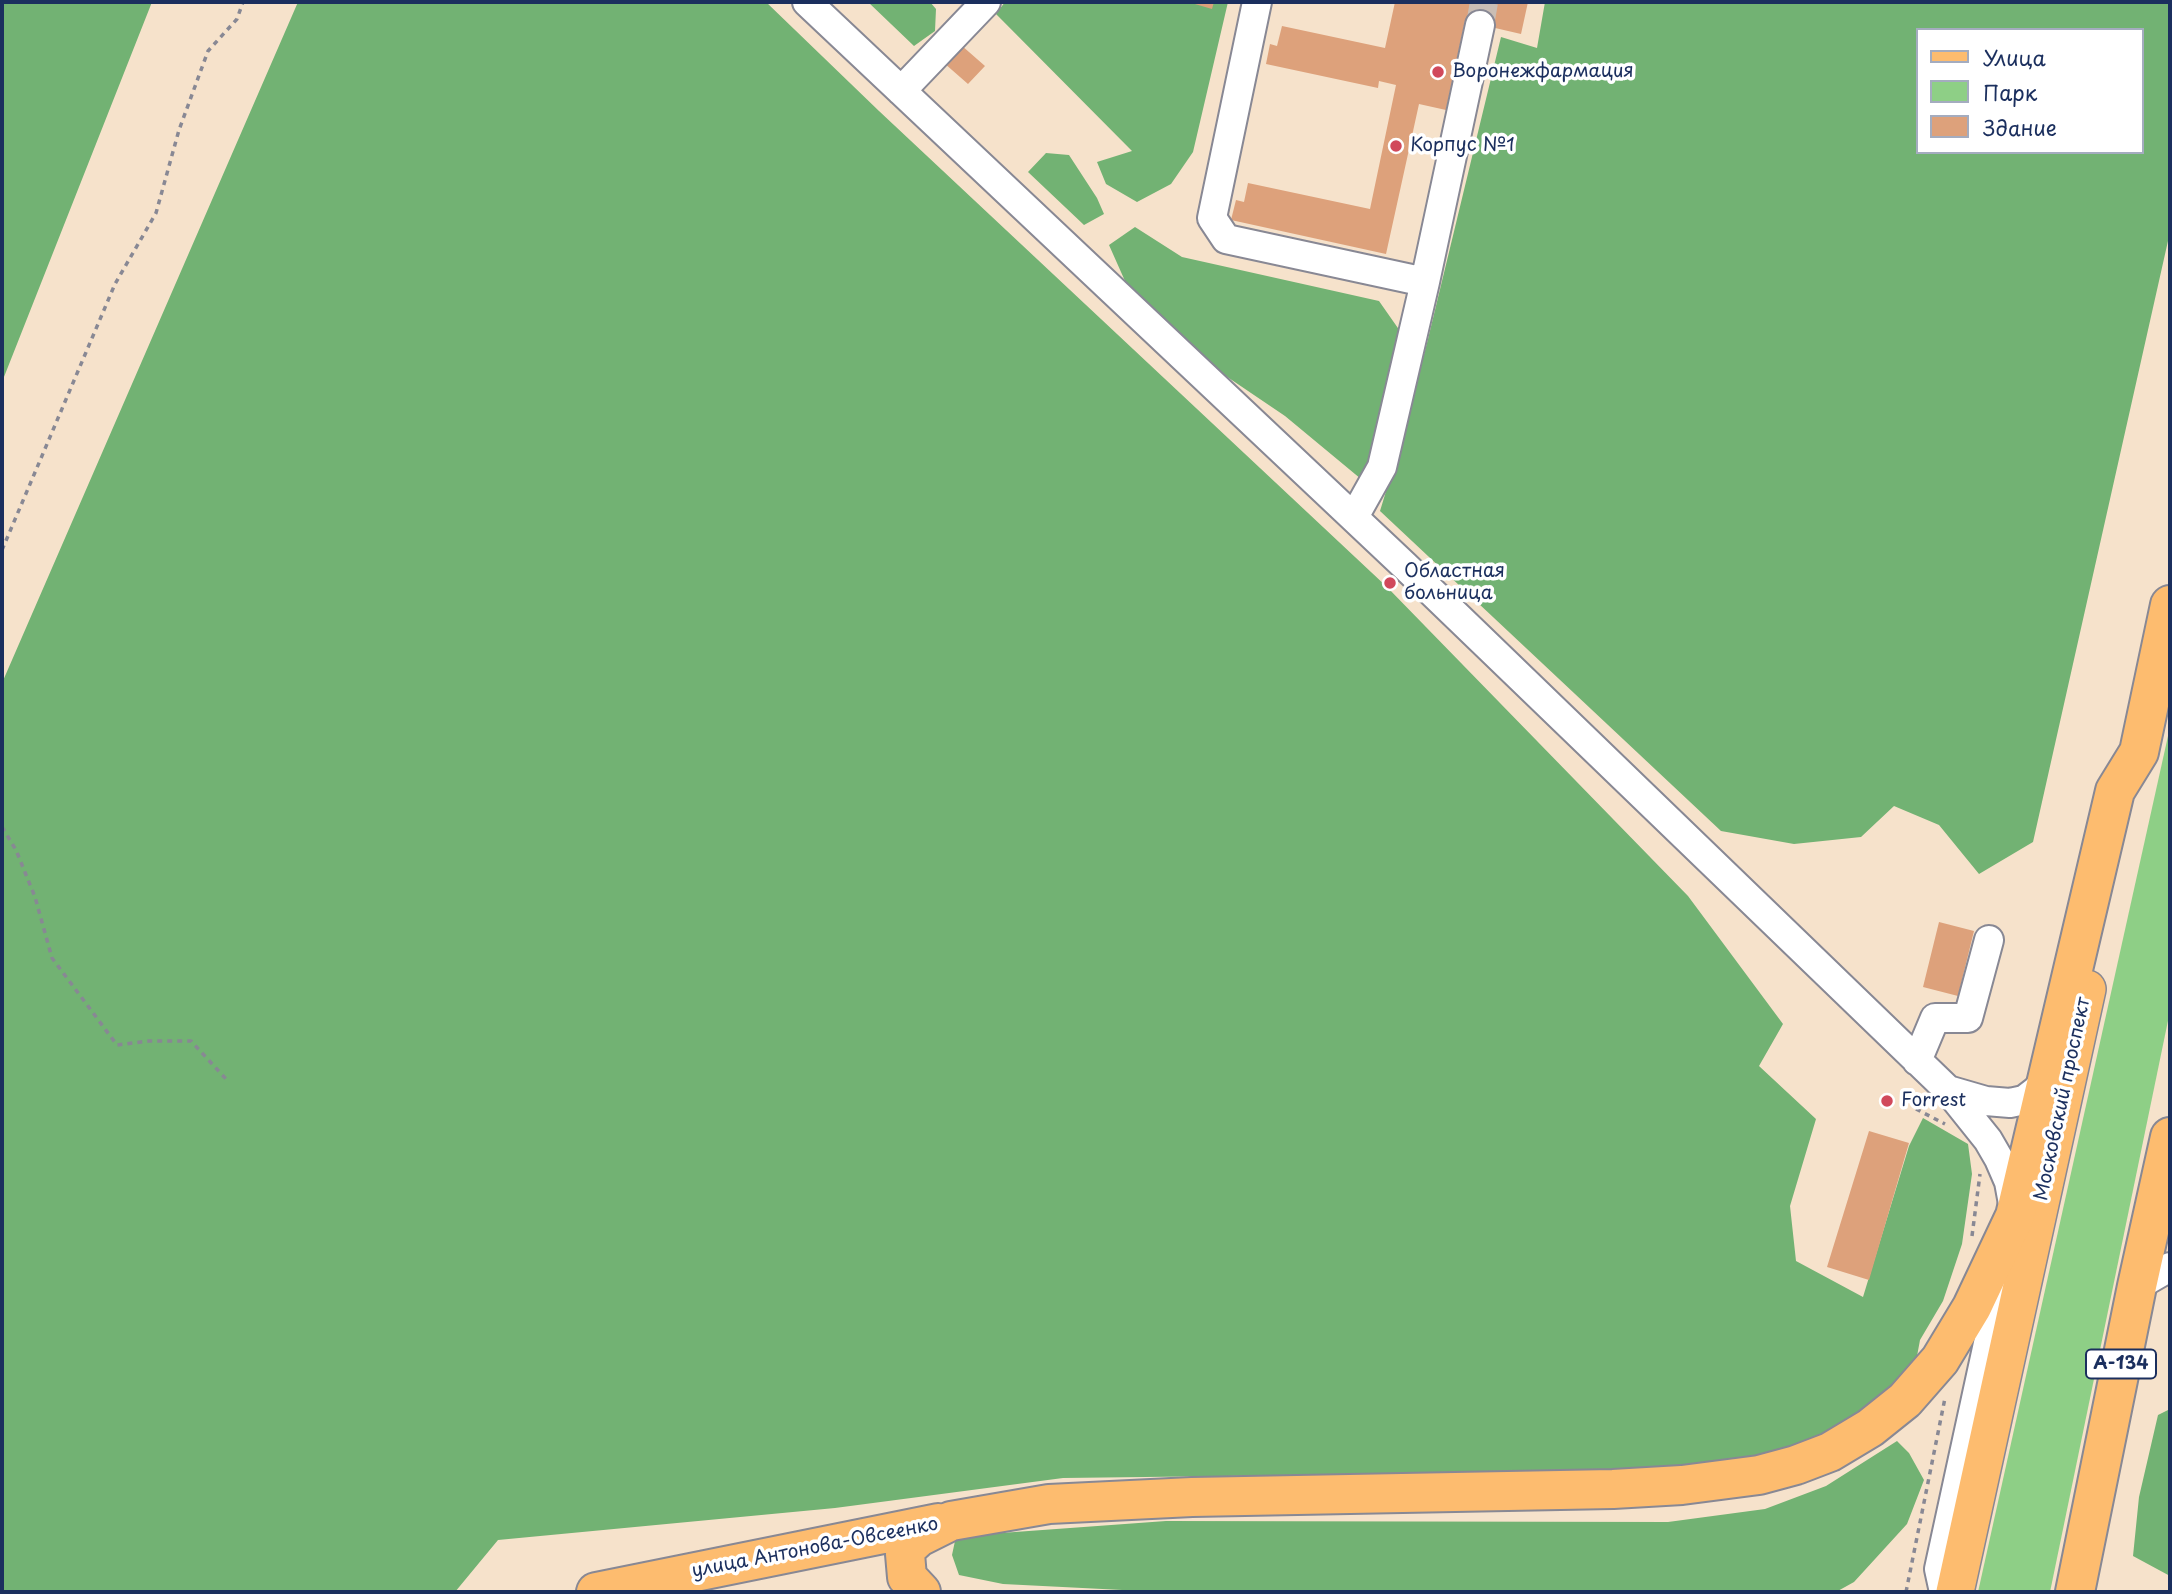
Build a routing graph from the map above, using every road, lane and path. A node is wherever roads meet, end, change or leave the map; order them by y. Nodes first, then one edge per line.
1 (243, 2) edge
2 (807, 2) edge
3 (986, 2) edge
4 (1256, 2) edge
5 (1480, 25) tunnel mouth
6 (901, 91) junction
7 (1426, 282) junction
8 (1354, 517) junction
9 (2, 550) edge
10 (2170, 605) edge
11 (2139, 752) junction
12 (2, 828) edge
13 (1989, 940) dead end
14 (1917, 1061) junction
15 (2047, 1078) junction
16 (226, 1079) dead end
17 (1948, 1090) junction
18 (1916, 1109) dead end
19 (1947, 1125) dead end
20 (2170, 1137) edge
21 (1978, 1166) dead end
22 (2015, 1216) junction
23 (1970, 1244) dead end
24 (2170, 1267) edge
25 (2137, 1286) junction
26 (1945, 1397) dead end
27 (951, 1521) junction
28 (597, 1592) edge
29 (921, 1592) edge
30 (1906, 1592) edge
31 (1944, 1592) edge
32 (1955, 1592) edge
33 (2075, 1592) edge

1 - 9 path
2 - 6 street
3 - 6 street
4 - 7 street
5 - 7 street
6 - 8 street
7 - 8 street
8 - 14 street
10 - 11 highway, Московский проспект
11 - 15 highway, улица Антонова-Овсеенко
11 - 32 main road, Московский проспект
12 - 16 path
13 - 14 street
14 - 17 street
15 - 17 street
15 - 22 highway, улица Антонова-Овсеенко
17 - 22 street
18 - 19 path
20 - 25 highway, А-134
21 - 23 path
22 - 27 highway, улица Антонова-Овсеенко
22 - 31 street
24 - 25 street
25 - 33 highway, А-134
26 - 30 path
27 - 28 highway, улица Антонова-Овсеенко
27 - 29 highway

